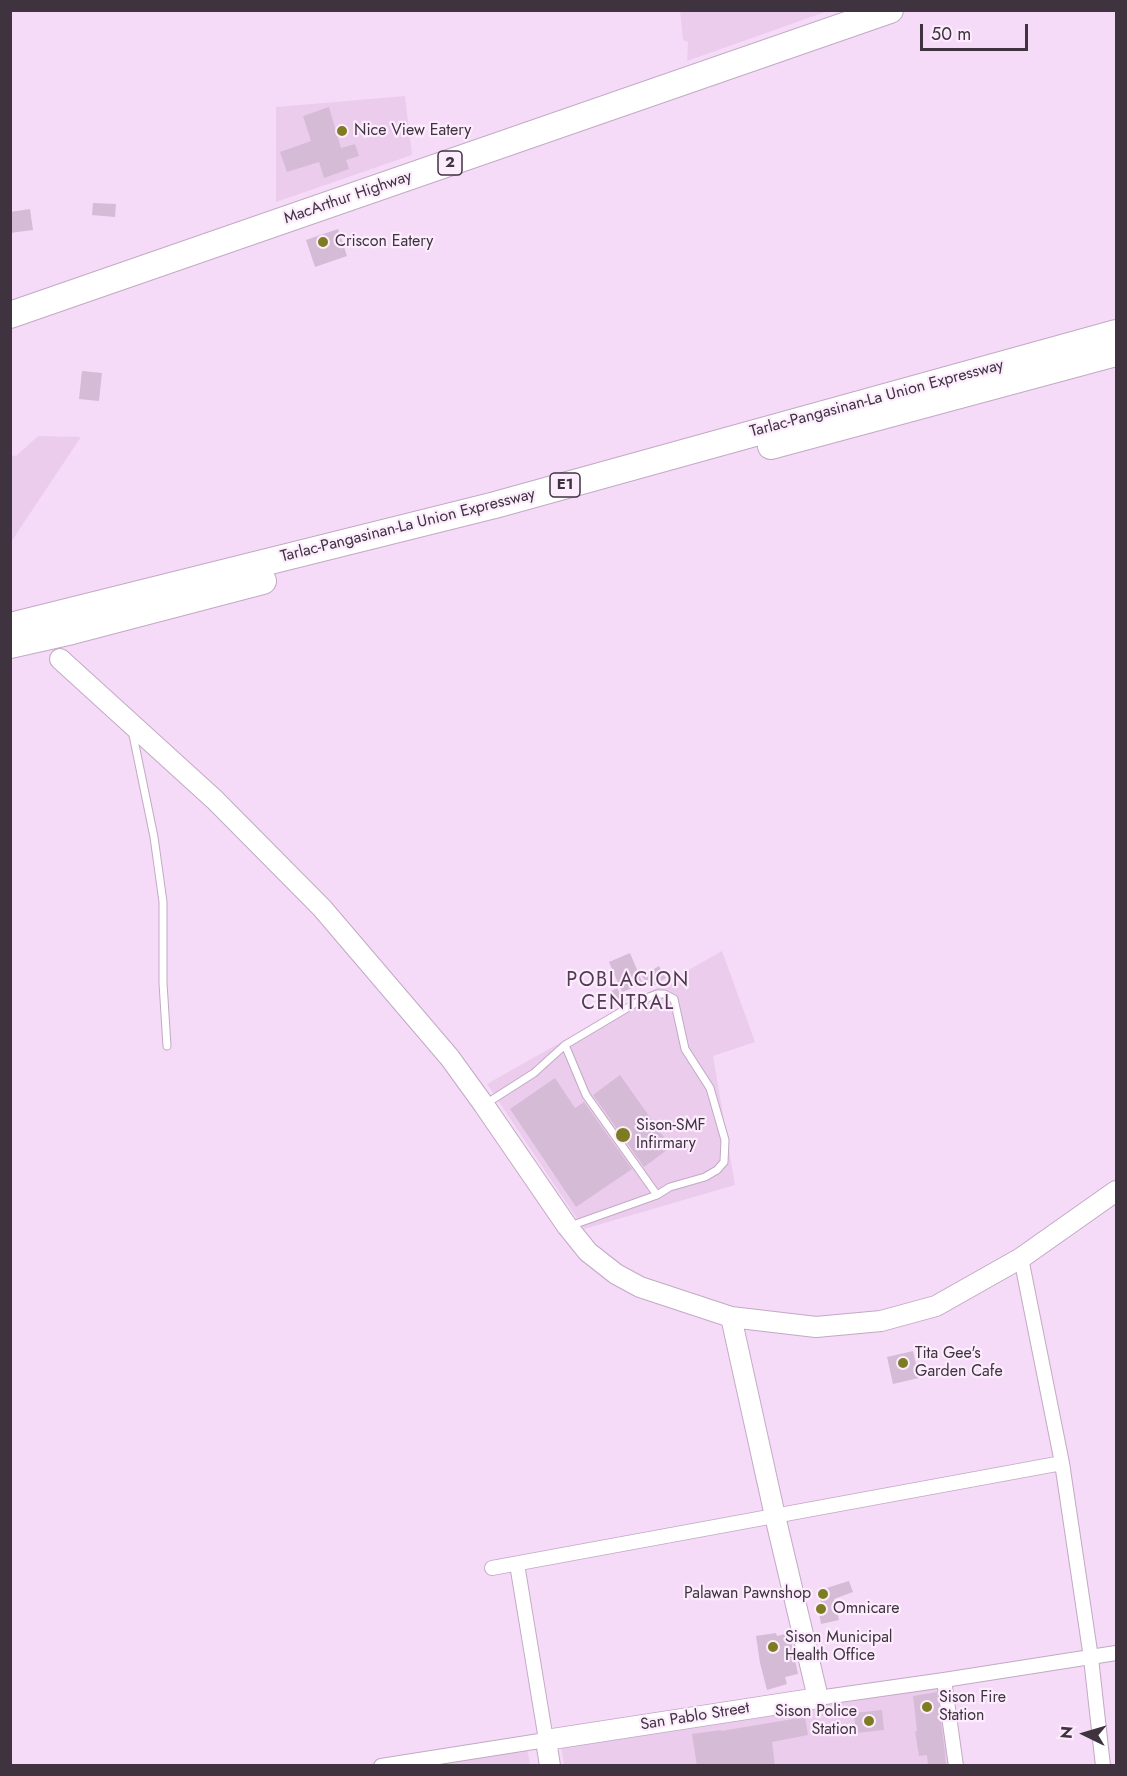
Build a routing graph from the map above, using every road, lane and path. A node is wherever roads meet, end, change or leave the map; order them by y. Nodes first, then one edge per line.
1 (876, 13) edge
2 (10, 315) edge
3 (1116, 333) edge
4 (1116, 353) edge
5 (10, 626) edge
6 (10, 645) edge
7 (60, 659) dead end
8 (130, 722) junction
9 (565, 1045) junction
10 (167, 1046) dead end
11 (484, 1105) junction
12 (1116, 1191) edge
13 (657, 1195) junction
14 (567, 1226) junction
15 (1021, 1258) junction
16 (731, 1317) junction
17 (1062, 1463) junction
18 (775, 1516) junction
19 (517, 1564) junction
20 (492, 1568) dead end
21 (1116, 1653) edge
22 (1091, 1658) junction
23 (944, 1680) junction
24 (818, 1698) junction
25 (546, 1740) junction
26 (381, 1766) edge
27 (550, 1766) edge
28 (956, 1766) edge
29 (1104, 1766) edge

1 - 2 highway, MacArthur Highway / 2
3 - 5 highway, Tarlac-Pangasinan-La Union Expressway / E1
4 - 6 highway, Tarlac-Pangasinan-La Union Expressway / E1
7 - 8 street
8 - 10 lane
8 - 11 street
9 - 11 lane
9 - 13 lane
9 - 13 lane
11 - 14 street
12 - 15 street
13 - 14 lane
14 - 16 street
15 - 16 street
15 - 17 street
16 - 18 street
17 - 18 street
17 - 22 street
18 - 19 street
18 - 24 street
19 - 20 street
19 - 25 street
21 - 22 street, San Pablo Street
22 - 23 street, San Pablo Street
22 - 29 street
23 - 24 street, San Pablo Street
23 - 28 street
24 - 25 street, San Pablo Street
25 - 26 street, San Pablo Street
25 - 27 street

